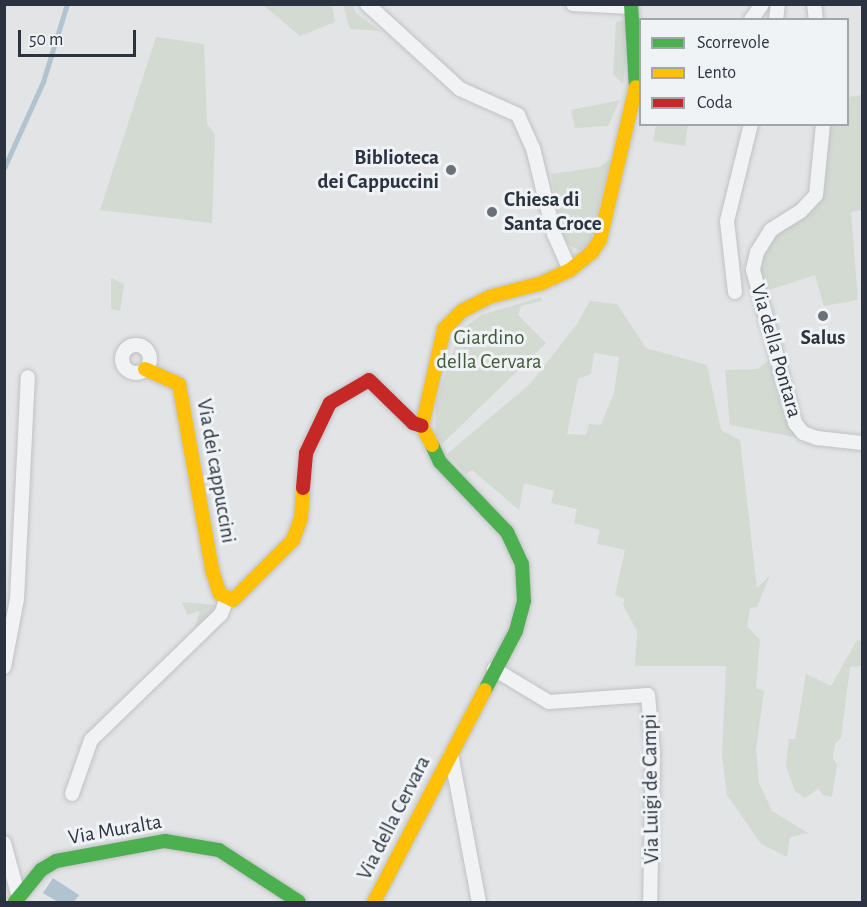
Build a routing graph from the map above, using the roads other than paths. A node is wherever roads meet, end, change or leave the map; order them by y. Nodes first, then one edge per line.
1 (367, 4) edge
2 (573, 4) edge
3 (762, 4) edge
4 (631, 6) edge
5 (752, 18) edge
6 (751, 126) edge
7 (823, 126) edge
8 (570, 270) junction
9 (735, 292) dead end
10 (145, 369) dead end
11 (28, 377) dead end
12 (422, 426) junction
13 (862, 443) edge
14 (227, 598) junction
15 (4, 667) edge
16 (494, 669) junction
17 (451, 754) junction
18 (72, 794) dead end
19 (4, 843) edge
20 (17, 900) edge
21 (291, 901) edge
22 (374, 903) edge
23 (479, 903) edge
24 (650, 903) edge

1 - 8 street
2 - 4 street
3 - 5 street
4 - 8 street
6 - 9 street
7 - 13 street, Via della Pontara
8 - 12 street
10 - 14 street, Via dei cappuccini
11 - 15 street
12 - 14 street
12 - 16 street, Via della Cervara
14 - 18 street
16 - 17 street, Via della Cervara
16 - 24 street, Via Luigi de Campi
17 - 22 street, Via della Cervara
17 - 23 street, Via della Cervara
19 - 20 street, Via Muralta
20 - 21 street, Via Muralta

